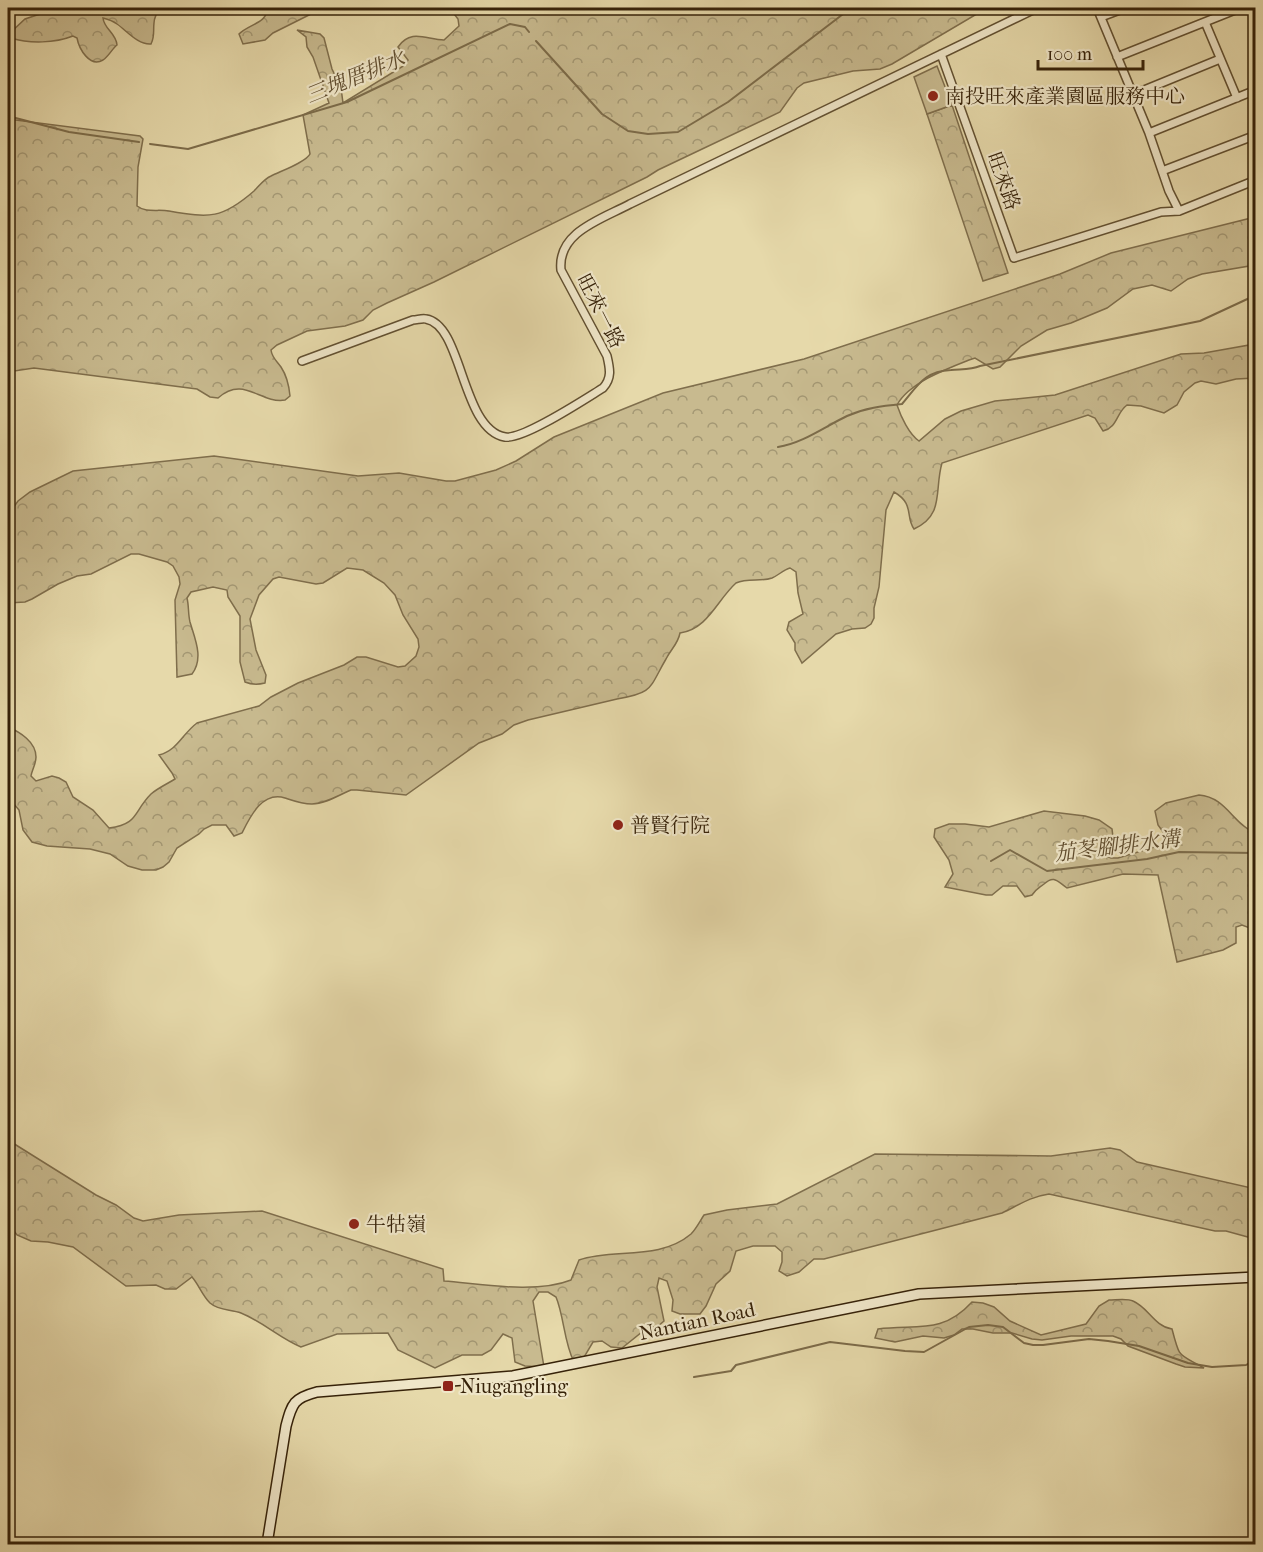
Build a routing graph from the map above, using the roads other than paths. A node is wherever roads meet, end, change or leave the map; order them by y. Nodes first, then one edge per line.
1 (1037, 8) edge
2 (1097, 8) edge
3 (1125, 8) edge
4 (1240, 8) edge
5 (1101, 17) junction
6 (1205, 22) junction
7 (940, 54) junction
8 (1117, 57) junction
9 (1220, 58) junction
10 (1256, 90) edge
11 (1132, 94) junction
12 (1237, 98) junction
13 (1149, 133) junction
14 (1256, 135) edge
15 (1162, 171) junction
16 (1256, 180) edge
17 (1179, 211) junction
18 (302, 361) dead end
19 (1256, 1277) edge
20 (267, 1545) edge

1 - 7 street
2 - 5 street
3 - 5 street
4 - 6 street
5 - 8 street
6 - 8 street
6 - 9 street
7 - 17 street, 旺來路
7 - 18 street, 旺來一路
8 - 11 street
9 - 11 street
9 - 12 street
10 - 12 street
11 - 13 street
12 - 13 street
13 - 15 street
14 - 15 street
15 - 17 street
16 - 17 street
19 - 20 main road, Nantian Road

